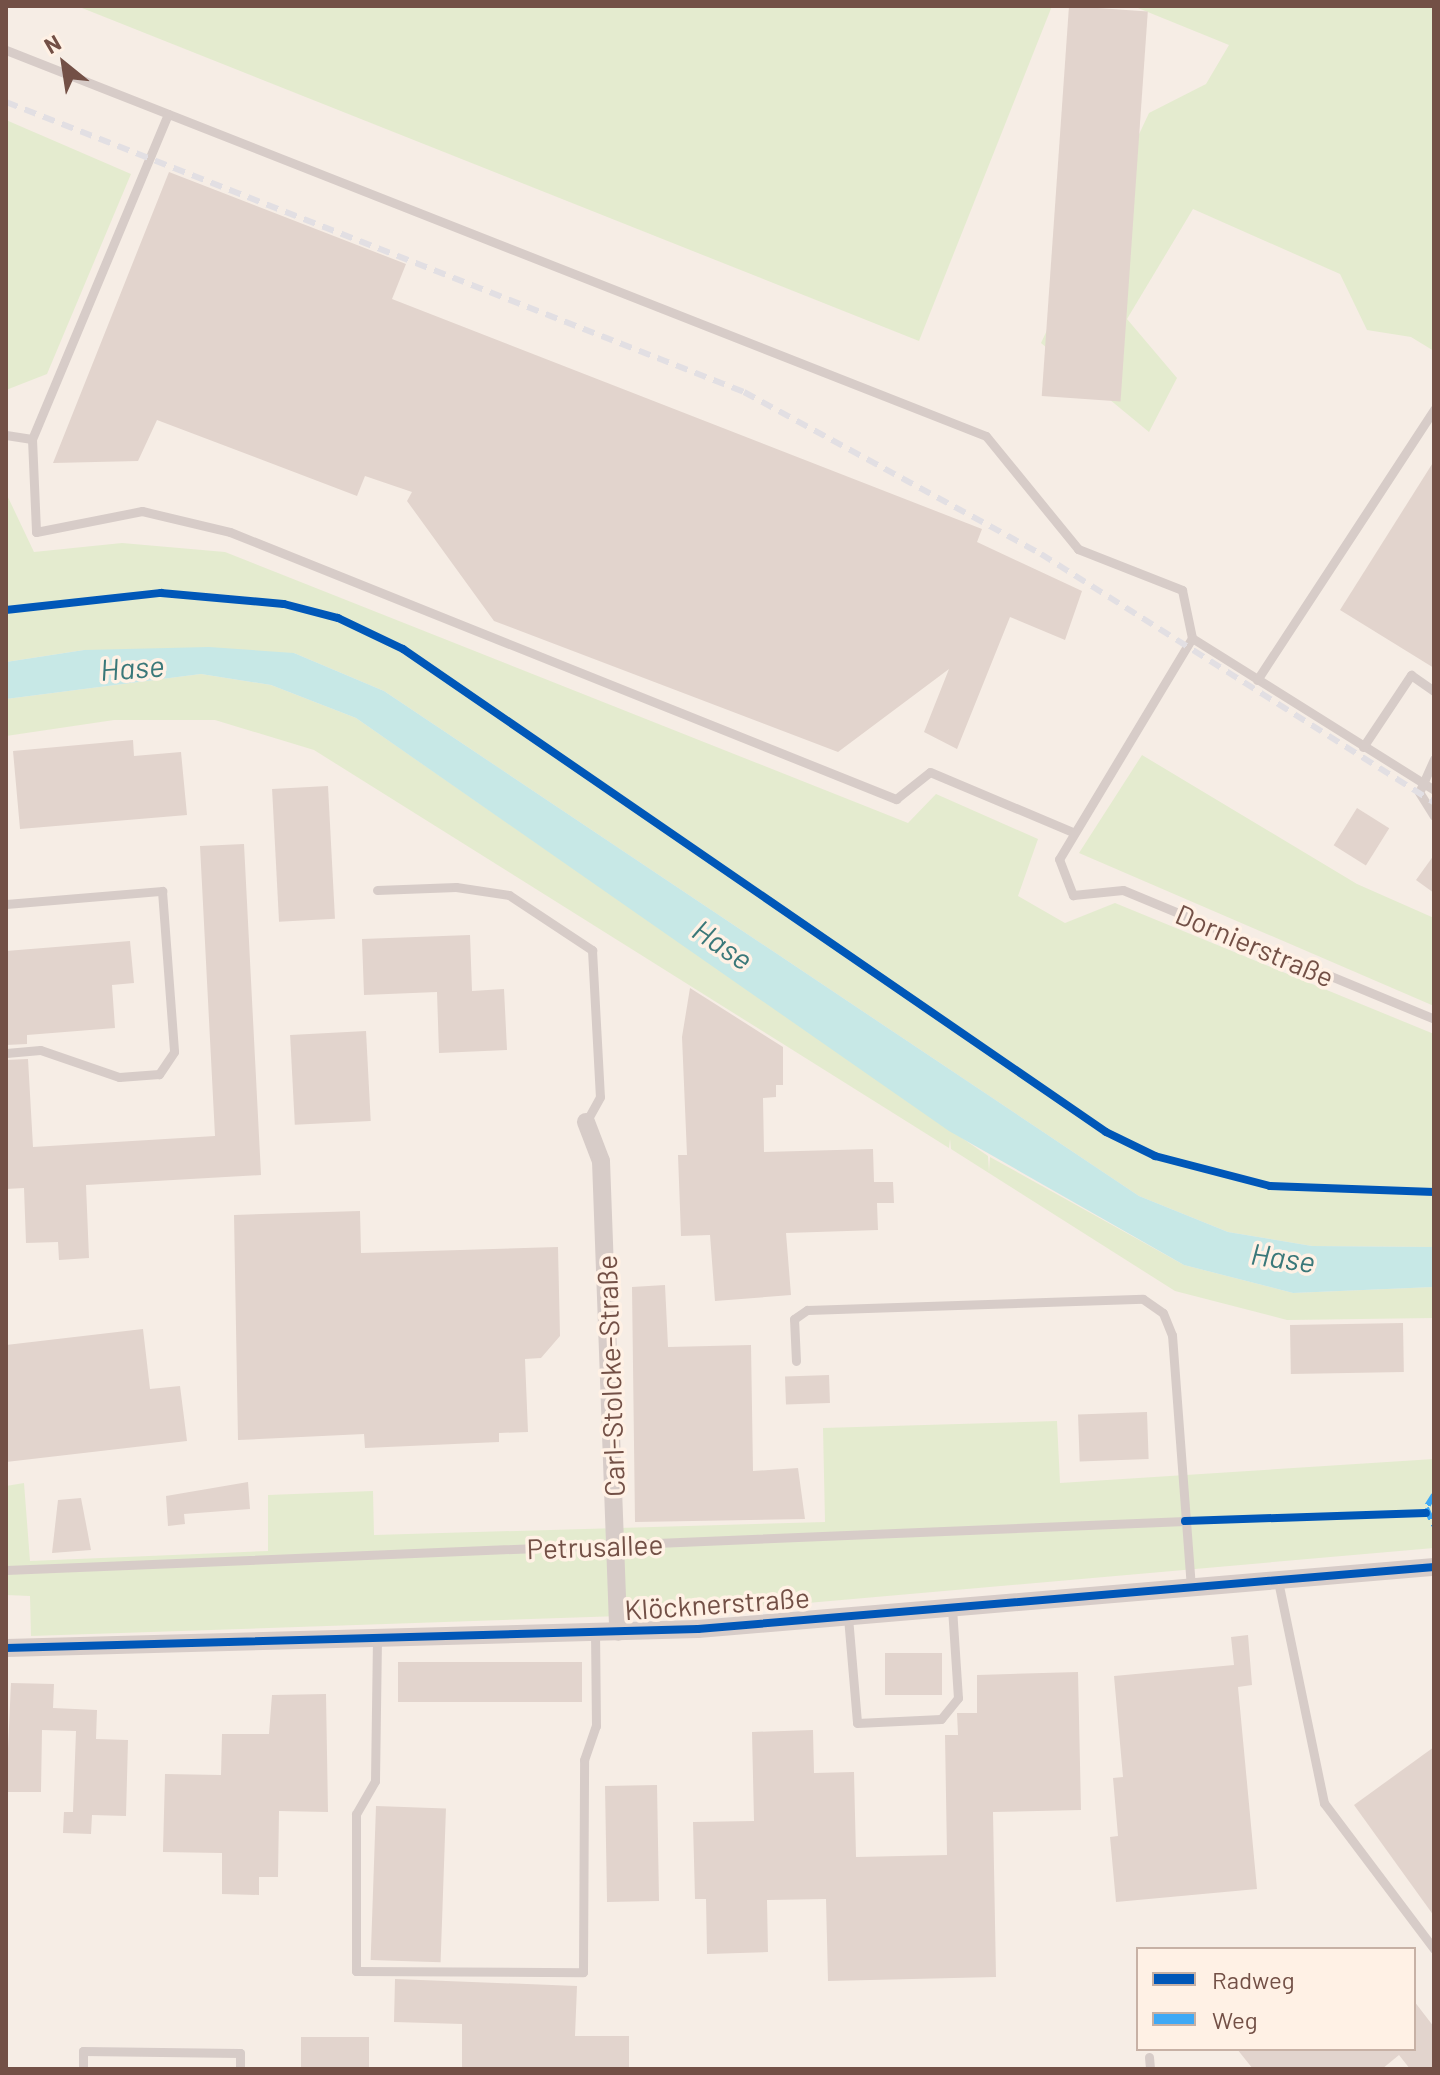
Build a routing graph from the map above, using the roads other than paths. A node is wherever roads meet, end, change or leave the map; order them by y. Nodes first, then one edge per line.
1 (6, 50) edge
2 (168, 114) junction
3 (1434, 409) edge
4 (6, 435) edge
5 (32, 439) junction
6 (1192, 638) junction
7 (1257, 680) junction
8 (1434, 691) edge
9 (1363, 747) junction
10 (1434, 759) edge
11 (1420, 781) junction
12 (1434, 790) edge
13 (1434, 816) edge
14 (1073, 832) junction
15 (377, 890) dead end
16 (6, 904) edge
17 (1434, 1019) edge
18 (6, 1053) edge
19 (586, 1122) joint
20 (796, 1361) dead end
21 (1185, 1521) junction
22 (617, 1545) junction
23 (1432, 1566) edge
24 (6, 1570) edge
25 (1278, 1581) junction
26 (1191, 1589) junction
27 (952, 1608) junction
28 (848, 1617) junction
29 (618, 1632) junction
30 (595, 1633) junction
31 (377, 1638) junction
32 (6, 1648) edge
33 (1434, 1949) edge
34 (1149, 2057) dead end
35 (83, 2069) edge
36 (240, 2069) edge
37 (1150, 2069) edge

1 - 2 lane
2 - 5 lane
2 - 6 lane
3 - 7 lane
4 - 5 lane
5 - 14 lane
6 - 7 lane
6 - 14 lane
7 - 9 lane
8 - 9 lane
9 - 11 lane
10 - 11 lane
11 - 12 lane
11 - 13 lane
14 - 17 lane, Dornierstraße
15 - 19 lane
16 - 18 lane
19 - 22 street, Carl-Stolcke-Straße
20 - 21 lane
21 - 22 lane, Petrusallee
21 - 26 lane
22 - 24 lane, Petrusallee
22 - 29 street, Carl-Stolcke-Straße
23 - 25 street, Klöcknerstraße
25 - 26 street, Klöcknerstraße
25 - 33 lane
26 - 27 street, Klöcknerstraße
27 - 28 street, Klöcknerstraße
27 - 28 lane
28 - 29 street, Klöcknerstraße
29 - 30 street, Klöcknerstraße
30 - 31 street, Klöcknerstraße
30 - 31 lane
31 - 32 street, Klöcknerstraße
34 - 37 lane
35 - 36 lane

